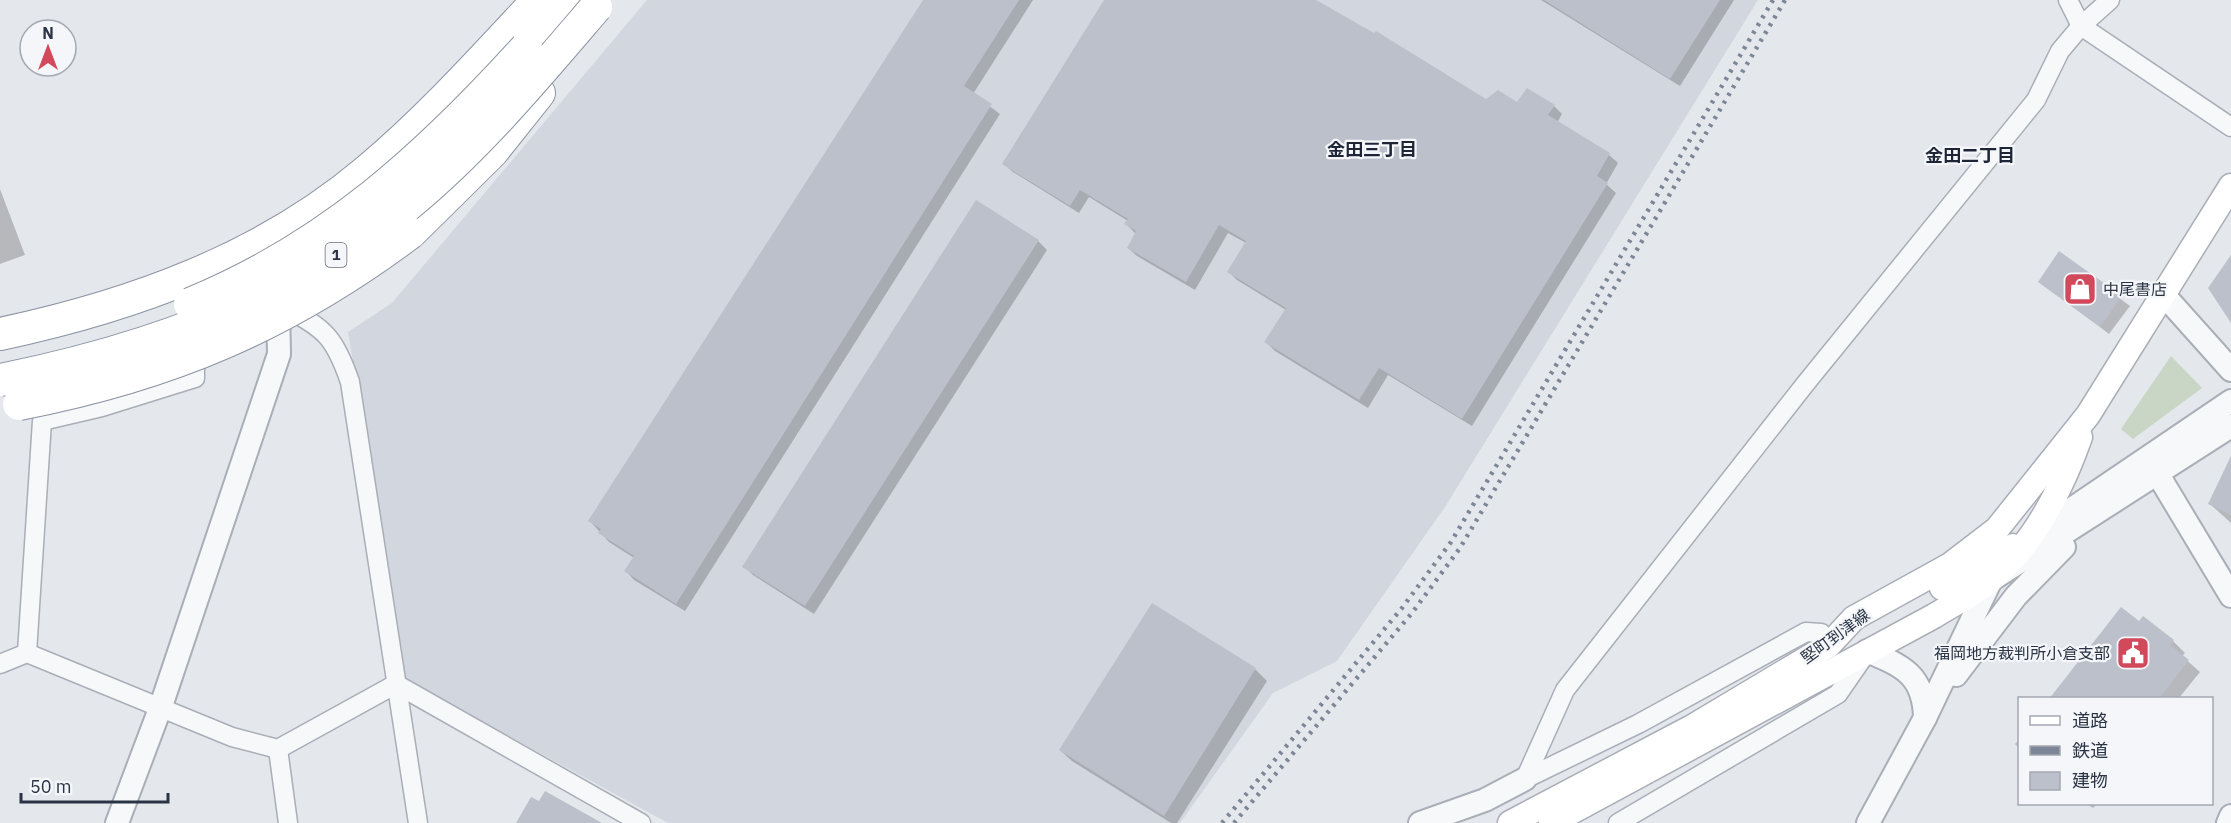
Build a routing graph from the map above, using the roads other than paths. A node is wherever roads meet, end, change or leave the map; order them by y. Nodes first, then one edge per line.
1 (538, 0) edge
2 (547, 0) edge
3 (564, 0) edge
4 (2068, 0) edge
5 (2110, 0) edge
6 (596, 2) edge
7 (2081, 26) junction
8 (2231, 127) edge
9 (2231, 186) edge
10 (270, 256) junction
11 (2163, 294) junction
12 (278, 305) junction
13 (4, 336) edge
14 (195, 340) junction
15 (0, 361) edge
16 (2231, 369) edge
17 (0, 380) edge
18 (2231, 401) edge
19 (6, 402) edge
20 (2088, 416) junction
21 (2231, 426) edge
22 (2053, 462) junction
23 (2157, 473) junction
24 (2107, 507) junction
25 (2058, 508) junction
26 (2031, 535) junction
27 (2012, 557) junction
28 (1961, 576) junction
29 (1995, 590) junction
30 (2231, 596) edge
31 (1828, 645) junction
32 (1867, 651) junction
33 (27, 653) junction
34 (1968, 658) junction
35 (0, 664) edge
36 (396, 684) junction
37 (161, 706) junction
38 (1925, 718) junction
39 (1697, 735) junction
40 (278, 748) junction
41 (1525, 779) junction
42 (2231, 816) edge
43 (117, 823) edge
44 (288, 823) edge
45 (417, 823) edge
46 (641, 823) edge
47 (1420, 823) edge
48 (1510, 823) edge
49 (1551, 823) edge
50 (1618, 823) edge
51 (1868, 823) edge
52 (2228, 823) edge

1 - 13 highway
2 - 10 street
3 - 15 highway, bridge
4 - 7 street
5 - 7 street
6 - 12 street
6 - 17 highway, 1, bridge
6 - 19 highway, bridge
7 - 8 street
7 - 41 street
9 - 11 main road, 堅町到津線
10 - 12 street
10 - 13 street
11 - 16 street
11 - 20 main road, 堅町到津線
12 - 14 street
12 - 36 street
12 - 37 street
14 - 19 street
14 - 33 street
18 - 25 street
20 - 22 main road, 堅町到津線
20 - 25 main road, 堅町到津線
21 - 23 street
22 - 25 main road
22 - 27 main road
22 - 31 main road, 堅町到津線
23 - 24 street
23 - 30 street
24 - 25 street
24 - 27 street
24 - 34 street
25 - 26 main road, 堅町到津線
26 - 27 main road
26 - 29 main road, 堅町到津線
27 - 28 main road
27 - 29 main road
28 - 29 main road
28 - 31 main road
29 - 32 main road, 堅町到津線
29 - 34 street
29 - 38 street
31 - 39 main road, 堅町到津線
31 - 41 street
32 - 38 street
32 - 39 main road, 堅町到津線
32 - 50 street
33 - 35 street
33 - 37 street
34 - 38 street
36 - 40 street
36 - 45 street
36 - 46 street
37 - 40 street
37 - 43 street
38 - 51 street
39 - 48 main road, 堅町到津線
39 - 49 main road, 堅町到津線
40 - 44 street
41 - 47 street
42 - 52 street

